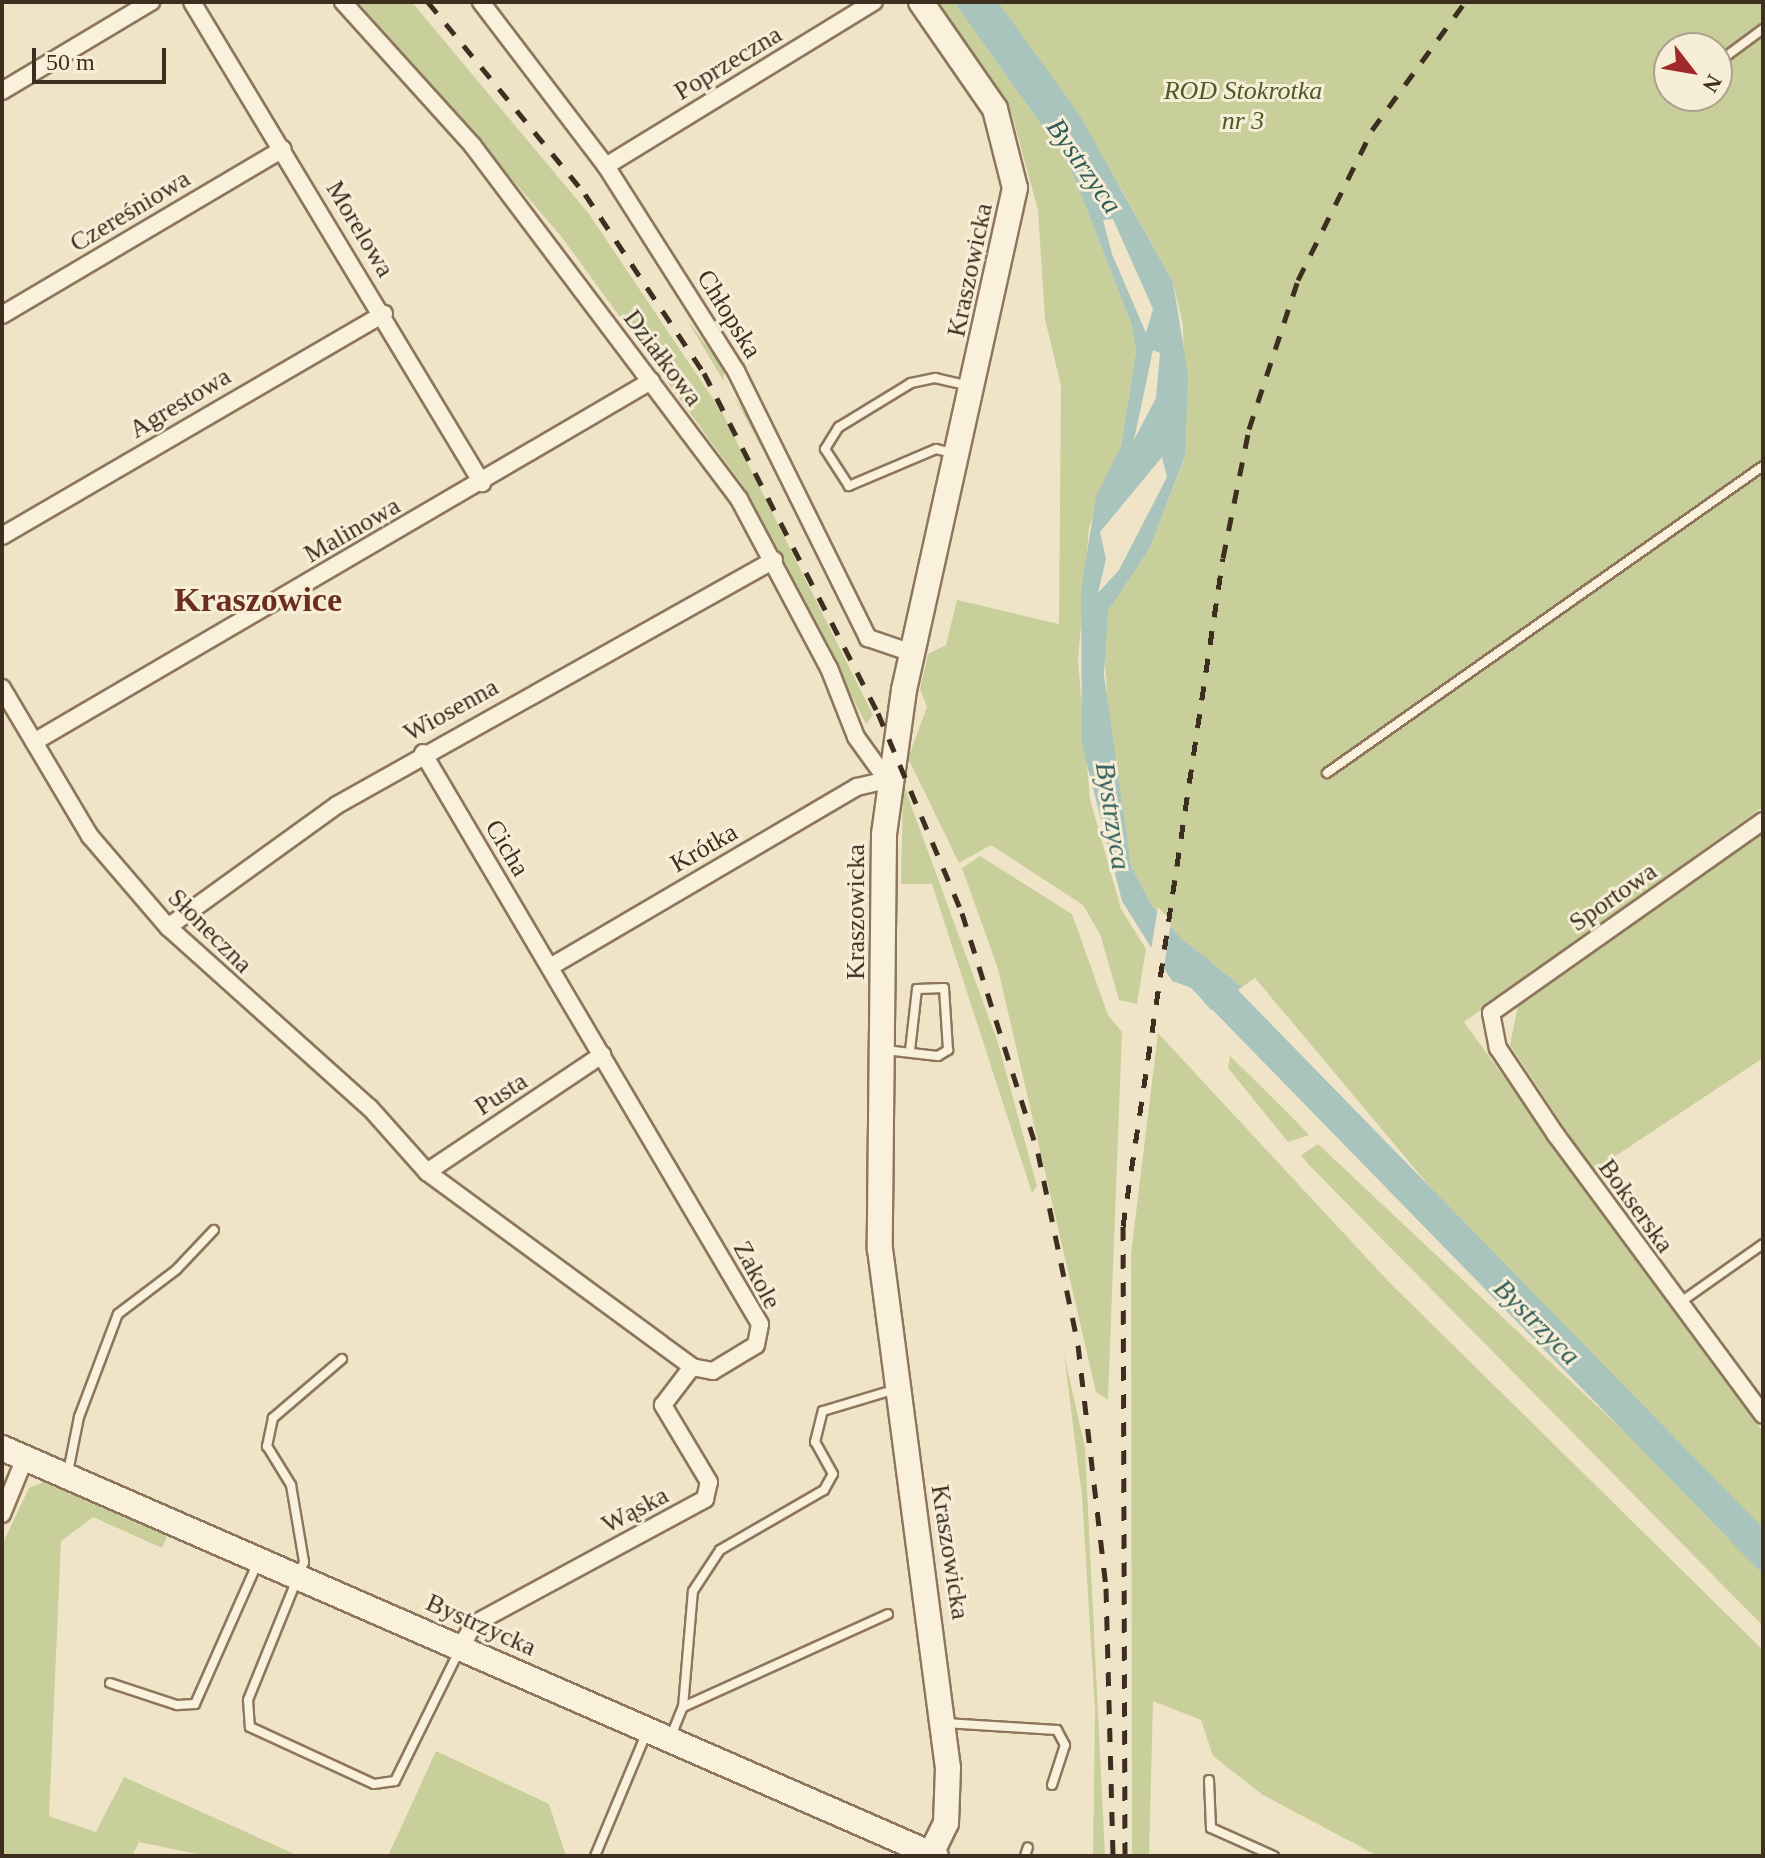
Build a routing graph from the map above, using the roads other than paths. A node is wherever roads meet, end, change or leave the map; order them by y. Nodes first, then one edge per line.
1 (151, 2) edge
2 (192, 2) edge
3 (343, 2) edge
4 (481, 2) edge
5 (874, 2) edge
6 (921, 2) edge
7 (1763, 29) edge
8 (1733, 51) edge
9 (2, 91) edge
10 (283, 149) junction
11 (606, 166) junction
12 (384, 314) junction
13 (2, 315) edge
14 (651, 381) junction
15 (974, 387) junction
16 (958, 454) junction
17 (1763, 466) edge
18 (482, 483) junction
19 (2, 536) edge
20 (774, 560) junction
21 (912, 653) junction
22 (2, 688) edge
23 (34, 742) junction
24 (423, 753) junction
25 (1327, 773) dead end
26 (887, 780) junction
27 (1763, 821) edge
28 (168, 927) junction
29 (550, 967) junction
30 (1491, 1013) joint
31 (884, 1050) junction
32 (910, 1050) junction
33 (602, 1055) junction
34 (427, 1172) junction
35 (214, 1230) dead end
36 (1763, 1244) edge
37 (1677, 1305) junction
38 (342, 1359) dead end
39 (692, 1367) junction
40 (893, 1390) junction
41 (1763, 1415) edge
42 (2, 1448) edge
43 (25, 1458) junction
44 (67, 1476) junction
45 (2, 1514) edge
46 (259, 1559) junction
47 (299, 1577) junction
48 (888, 1614) dead end
49 (461, 1647) junction
50 (110, 1683) dead end
51 (683, 1707) junction
52 (944, 1723) junction
53 (659, 1734) junction
54 (1209, 1780) dead end
55 (1052, 1785) dead end
56 (934, 1855) edge
57 (595, 1856) edge
58 (1274, 1856) edge

1 - 9 street
2 - 10 street, Morelowa
3 - 14 street, Działkowa
4 - 11 street, Chłopska
5 - 11 street, Poprzeczna
6 - 15 street, Kraszowicka
7 - 8 lane
10 - 12 street, Morelowa
10 - 13 street, Czereśniowa
11 - 21 street, Chłopska
12 - 18 street, Morelowa
12 - 19 street, Agrestowa
14 - 18 street, Malinowa
14 - 20 street, Działkowa
15 - 16 street, Kraszowicka
15 - 16 lane
16 - 21 street, Kraszowicka
17 - 25 lane
18 - 23 street, Malinowa
20 - 24 street, Wiosenna
20 - 26 street, Działkowa
21 - 26 street, Kraszowicka
22 - 23 street, Słoneczna
23 - 28 street, Słoneczna
24 - 28 street, Wiosenna
24 - 29 street, Cicha
26 - 29 street, Krótka
26 - 31 street, Kraszowicka
27 - 30 street, Sportowa
28 - 34 street, Słoneczna
29 - 33 street, Zakole
30 - 37 street, Bokserska
31 - 32 lane
31 - 40 street, Kraszowicka
32 - 32 lane
33 - 34 street, Pusta
33 - 39 street, Zakole
34 - 39 street
35 - 44 lane
36 - 37 lane
37 - 41 street, Bokserska
38 - 47 lane
39 - 49 street, Wąska
40 - 51 lane
40 - 52 street, Kraszowicka
42 - 43 street, Bystrzycka
43 - 44 street, Bystrzycka
43 - 45 street
44 - 46 street, Bystrzycka
46 - 47 street, Bystrzycka
46 - 50 lane
47 - 49 street, Bystrzycka
47 - 49 lane
48 - 51 lane
49 - 53 street, Bystrzycka
51 - 53 lane
52 - 55 lane
52 - 56 street, Kraszowicka
53 - 56 street, Bystrzycka
53 - 57 lane
54 - 58 lane

